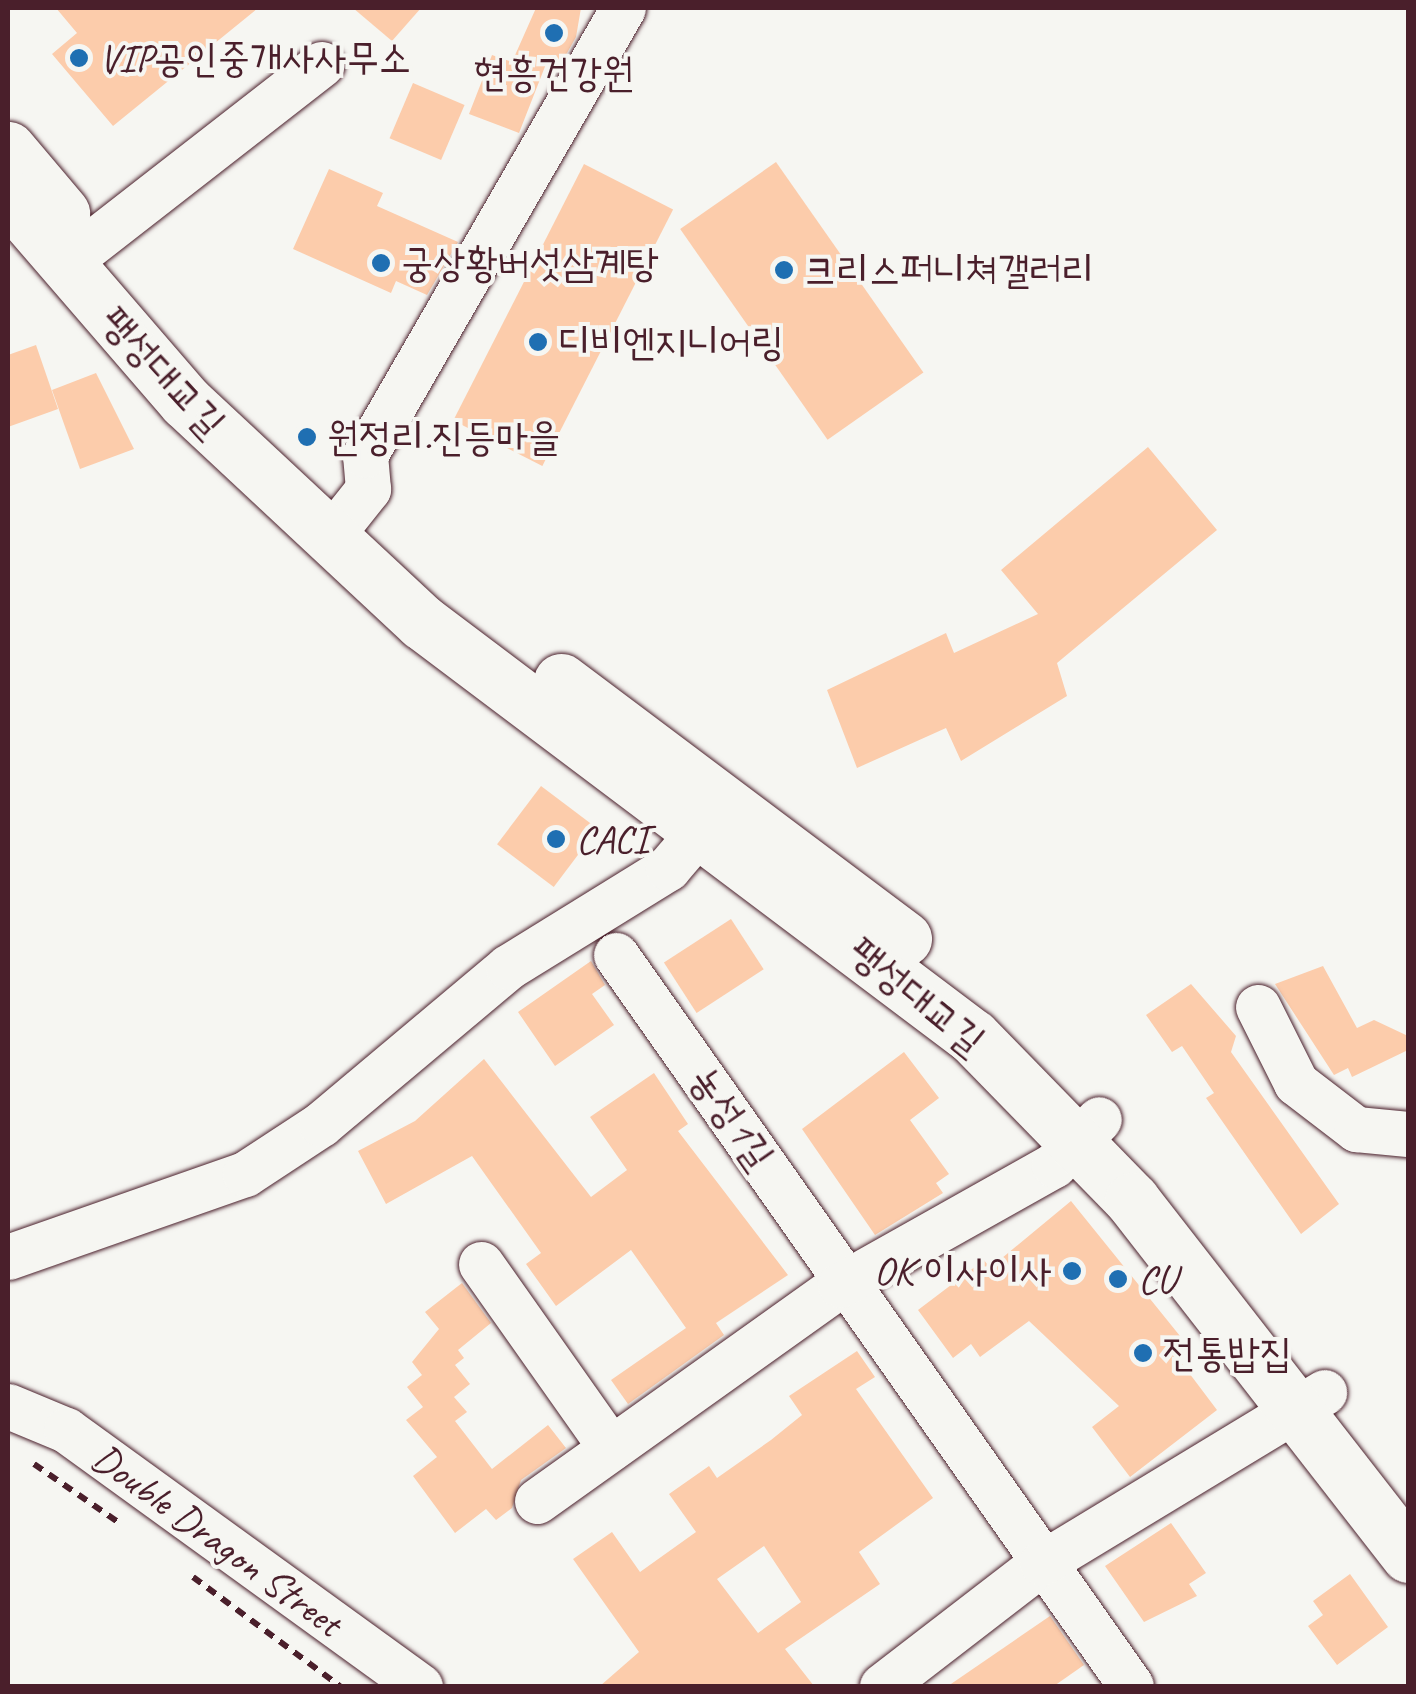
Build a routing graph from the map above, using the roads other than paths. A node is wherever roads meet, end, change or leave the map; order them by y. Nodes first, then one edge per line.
1 (623, 8) edge
2 (322, 64) dead end
3 (8, 149) edge
4 (8, 196) edge
5 (78, 255) junction
6 (339, 525) junction
7 (712, 819) junction
8 (616, 955) dead end
9 (1258, 1007) dead end
10 (1089, 1131) junction
11 (1408, 1134) edge
12 (8, 1257) edge
13 (482, 1264) dead end
14 (840, 1285) junction
15 (1311, 1402) junction
16 (8, 1406) edge
17 (611, 1448) junction
18 (537, 1501) dead end
19 (1403, 1517) edge
20 (1042, 1564) junction
21 (420, 1686) edge
22 (882, 1686) edge
23 (1131, 1686) edge

1 - 6 street
2 - 5 street
3 - 5 main road
4 - 5 main road, 팽성대교길
5 - 6 main road, 팽성대교길
6 - 7 main road, 팽성대교길
7 - 10 main road, 팽성대교길
7 - 12 street
8 - 14 street, 농성1길
9 - 11 street
10 - 14 street
10 - 15 main road, 팽성대교길
13 - 17 street
14 - 17 street
14 - 20 street, 농성1길
15 - 19 main road, 팽성대교길
15 - 20 street
16 - 21 street, Double Dragon Street
17 - 18 street
20 - 22 street
20 - 23 street, 농성1길

